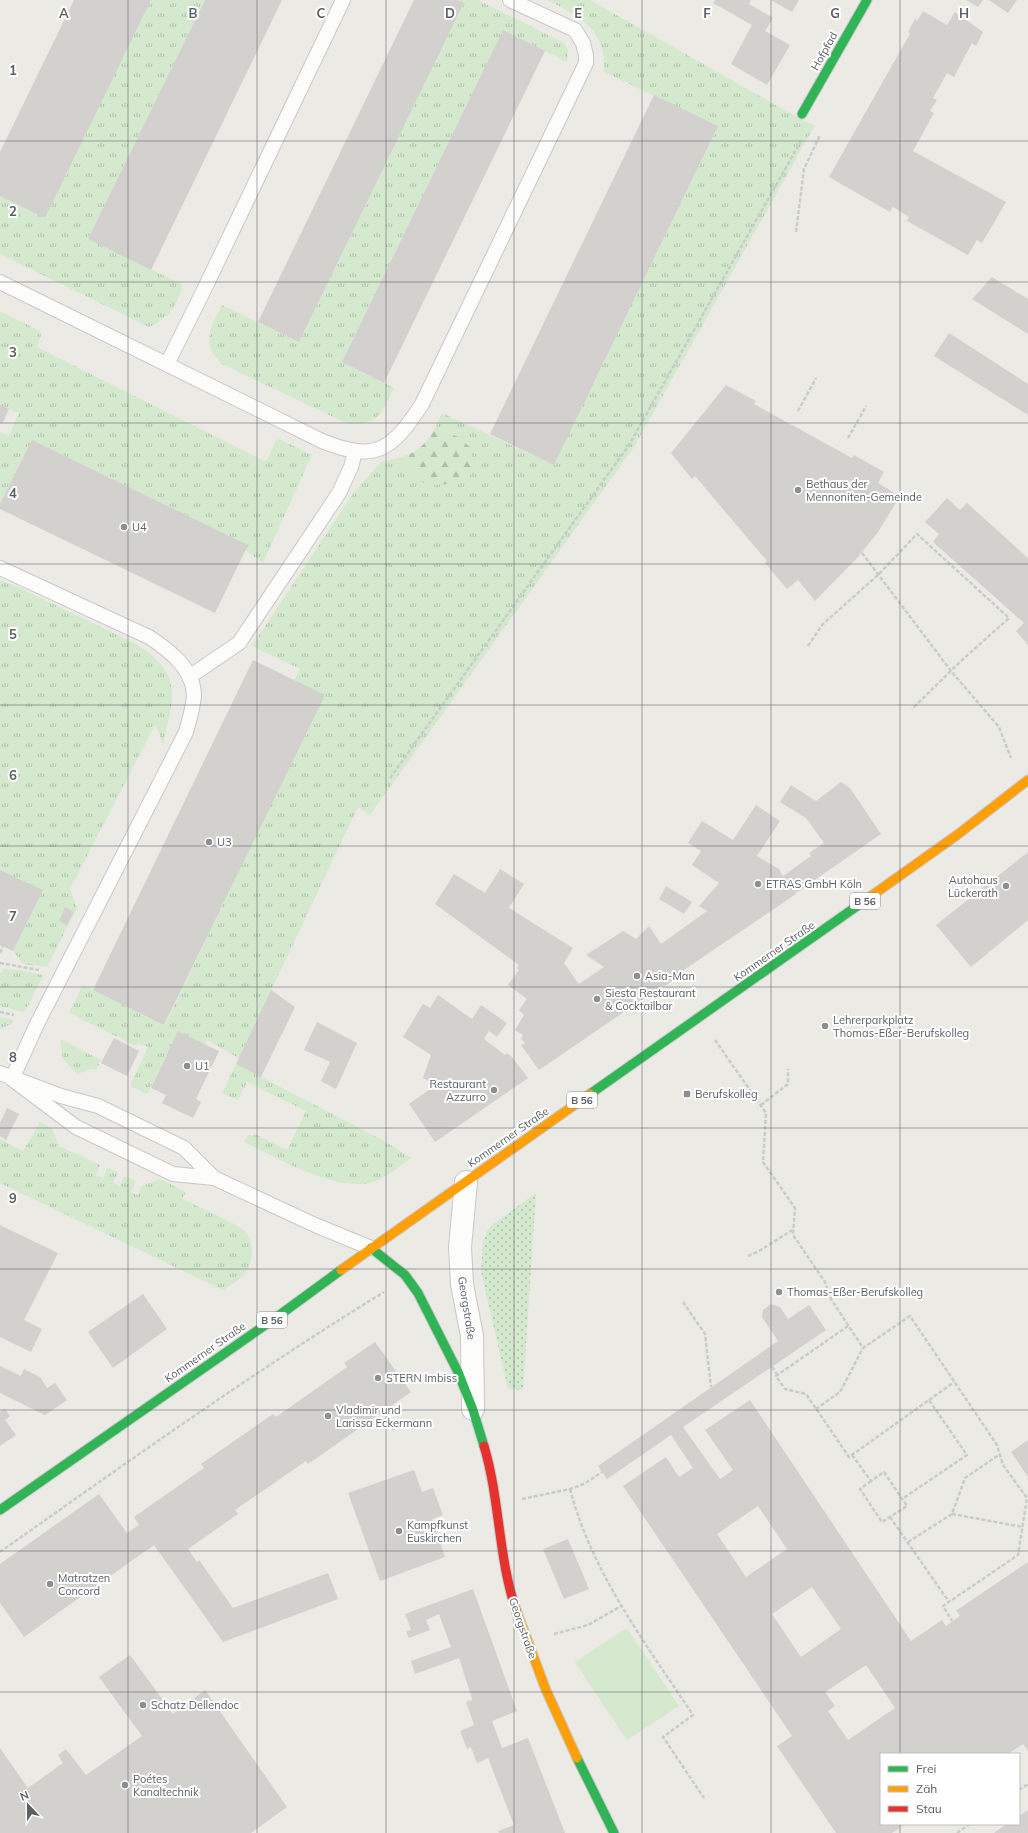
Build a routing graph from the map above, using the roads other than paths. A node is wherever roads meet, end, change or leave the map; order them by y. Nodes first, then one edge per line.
1 (343, 0) edge
2 (510, 0) edge
3 (867, 0) edge
4 (802, 114) road end
5 (0, 282) edge
6 (166, 364) junction
7 (355, 452) junction
8 (0, 568) edge
9 (189, 677) junction
10 (1025, 783) edge
11 (6, 1076) edge
12 (214, 1178) junction
13 (466, 1182) junction
14 (371, 1248) junction
15 (473, 1410) junction
16 (0, 1510) edge
17 (614, 1833) edge

1 - 6 lane
2 - 7 lane
3 - 4 main road, Hofpfad
5 - 6 lane
6 - 7 lane
7 - 9 lane
8 - 9 lane
9 - 11 lane
10 - 13 main road, Kommerner Straße / B 56
11 - 12 lane
11 - 12 lane
12 - 14 lane
13 - 14 main road, Kommerner Straße / B 56
13 - 15 street, Georgstraße
14 - 15 main road, Georgstraße
14 - 16 main road, Kommerner Straße / B 56
15 - 17 main road, Georgstraße

